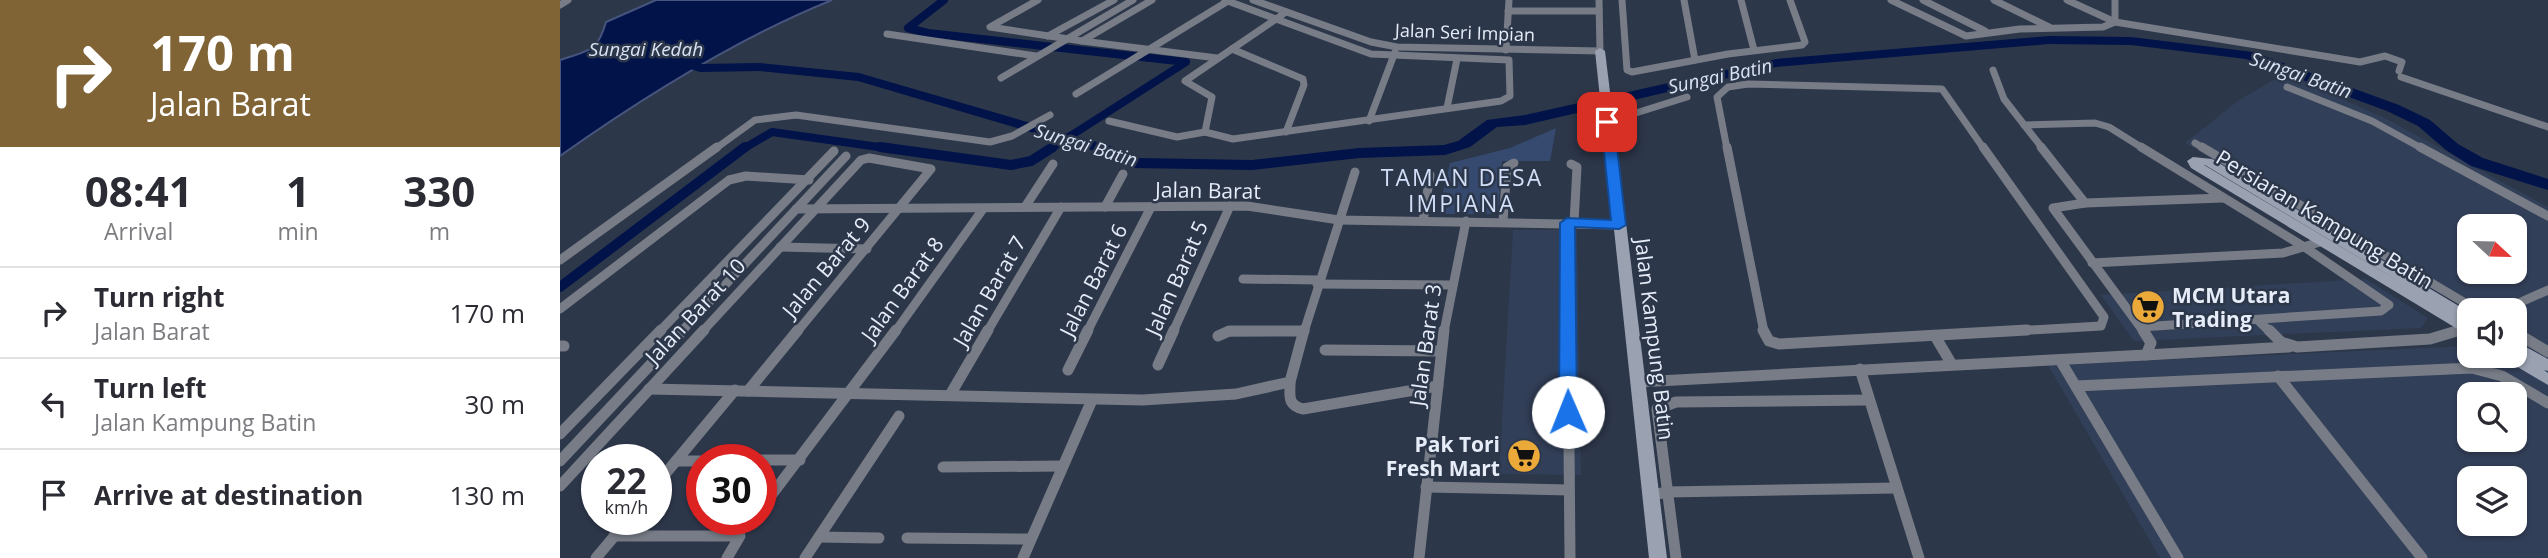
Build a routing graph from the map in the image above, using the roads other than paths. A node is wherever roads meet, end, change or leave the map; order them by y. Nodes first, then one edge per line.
1 (568, 0) edge
2 (1038, 0) edge
3 (1114, 0) edge
4 (1133, 0) edge
5 (1152, 0) edge
6 (1253, 0) edge
7 (1509, 0) edge
8 (1574, 0) edge
9 (1599, 0) edge
10 (1622, 0) edge
11 (1684, 0) edge
12 (1741, 0) edge
13 (1790, 0) edge
14 (1891, 0) edge
15 (1924, 0) edge
16 (1994, 0) edge
17 (2067, 0) edge
18 (2115, 0) edge
19 (1226, 1) edge
20 (560, 5) edge
21 (1508, 11) junction
22 (1574, 11) junction
23 (1599, 11) junction
24 (1286, 12) junction
25 (1276, 18) junction
26 (2115, 22) junction
27 (2053, 28) junction
28 (1985, 32) junction
29 (887, 34) dead end
30 (1047, 37) junction
31 (1061, 41) junction
32 (1082, 41) junction
33 (1397, 47) junction
34 (1232, 48) junction
35 (1506, 50) junction
36 (1754, 50) junction
37 (1600, 51) junction
38 (1139, 54) junction
39 (1036, 56) junction
40 (1393, 57) junction
41 (1217, 58) junction
42 (1457, 59) junction
43 (1695, 60) junction
44 (1993, 70) dead end
45 (1001, 78) dead end
46 (2287, 87) dead end
47 (1076, 94) dead end
48 (1687, 97) dead end
49 (1447, 108) junction
50 (1606, 110) junction
51 (1050, 115) dead end
52 (1109, 121) dead end
53 (1370, 121) junction
54 (2024, 125) junction
55 (2548, 127) edge
56 (1205, 132) junction
57 (1286, 132) junction
58 (2194, 143) dead end
59 (834, 151) dead end
60 (846, 156) dead end
61 (1514, 163) dead end
62 (1053, 164) dead end
63 (1571, 164) dead end
64 (929, 167) joint
65 (1355, 172) dead end
66 (1123, 174) dead end
67 (1430, 175) dead end
68 (807, 180) junction
69 (824, 180) junction
70 (2223, 198) junction
71 (2085, 203) junction
72 (1151, 206) junction
73 (1230, 206) junction
74 (1060, 207) junction
75 (1105, 207) junction
76 (1025, 208) junction
77 (796, 209) junction
78 (815, 209) junction
79 (899, 209) junction
80 (983, 209) junction
81 (2548, 216) edge
82 (1339, 220) junction
83 (1423, 221) junction
84 (1466, 221) junction
85 (1503, 221) junction
86 (1571, 223) junction
87 (1619, 225) junction
88 (2320, 242) junction
89 (780, 247) junction
90 (2306, 248) junction
91 (867, 249) junction
92 (560, 260) edge
93 (2092, 263) junction
94 (1242, 279) dead end
95 (1318, 282) junction
96 (1453, 285) junction
97 (2548, 289) edge
98 (2457, 298) edge
99 (2527, 299) edge
100 (560, 309) edge
101 (2457, 319) edge
102 (2457, 320) edge
103 (2259, 321) junction
104 (2141, 327) junction
105 (2457, 330) edge
106 (1304, 331) junction
107 (1219, 336) dead end
108 (1936, 336) junction
109 (2527, 339) edge
110 (2297, 346) junction
111 (1325, 350) dead end
112 (1441, 351) junction
113 (2548, 352) edge
114 (2527, 353) edge
115 (2146, 355) junction
116 (2060, 360) junction
117 (1951, 363) junction
118 (1158, 365) dead end
119 (2548, 366) edge
120 (2527, 367) edge
121 (1860, 369) junction
122 (1068, 370) dead end
123 (2278, 376) junction
124 (2548, 380) edge
125 (1290, 382) junction
126 (1639, 382) junction
127 (1438, 386) junction
128 (2076, 386) junction
129 (649, 388) junction
130 (735, 390) junction
131 (748, 391) junction
132 (851, 391) junction
133 (950, 395) junction
134 (1092, 400) junction
135 (1868, 400) junction
136 (2548, 403) edge
137 (899, 416) dead end
138 (560, 434) edge
139 (777, 460) edge
140 (800, 460) junction
141 (560, 461) edge
142 (676, 461) junction
143 (686, 461) edge
144 (672, 466) edge
145 (1062, 466) junction
146 (943, 467) dead end
147 (560, 485) edge
148 (1426, 487) junction
149 (1895, 488) junction
150 (777, 489) edge
151 (1569, 490) junction
152 (1660, 494) junction
153 (614, 536) joint
154 (819, 537) junction
155 (879, 538) dead end
156 (906, 538) dead end
157 (1030, 539) junction
158 (596, 558) edge
159 (727, 558) edge
160 (805, 558) edge
161 (1023, 558) edge
162 (1419, 558) edge
163 (1570, 558) edge
164 (1658, 558) edge
165 (1676, 558) edge
166 (1919, 558) edge
167 (2178, 558) edge
168 (2422, 558) edge

1 - 20 street
2 - 30 street
3 - 30 street
4 - 31 street
5 - 32 street
6 - 24 street, Jalan Seri Impian
7 - 21 street
8 - 22 street
9 - 23 street, Jalan Kampung Batin
10 - 43 street
11 - 43 street
12 - 36 street
13 - 36 street
14 - 28 street
15 - 28 street
16 - 27 street
17 - 26 street
18 - 26 street
19 - 25 street
19 - 38 street
21 - 22 street
21 - 35 street
22 - 23 street
23 - 37 street, Jalan Kampung Batin
24 - 25 street
24 - 33 street, Jalan Seri Impian
25 - 34 street
25 - 40 street
26 - 27 street
26 - 55 street
27 - 28 street
29 - 39 street
30 - 31 street
31 - 32 street
31 - 39 street
32 - 38 street
33 - 35 street, Jalan Seri Impian
33 - 40 street
34 - 41 street
34 - 57 street
35 - 37 street, Jalan Seri Impian
36 - 43 street
37 - 50 street, Jalan Kampung Batin
38 - 41 street
38 - 47 street
39 - 45 street
40 - 42 street
40 - 53 street
41 - 56 street
42 - 49 street
42 - 49 street
44 - 54 street
46 - 81 street
48 - 50 street
49 - 53 street
50 - 87 street, Jalan Kampung Batin
51 - 92 street
52 - 56 street
53 - 57 street
54 - 70 street
54 - 71 street
56 - 57 street
58 - 98 street
59 - 68 street
60 - 69 street
61 - 85 street
62 - 76 street
63 - 86 street
64 - 78 street, Jalan Barat 10
64 - 79 street, Jalan Barat 9
65 - 82 street
66 - 75 street
67 - 83 street
68 - 69 street
68 - 100 street
68 - 138 street
69 - 77 street
70 - 71 street
70 - 90 street
71 - 93 street
72 - 73 street, Jalan Barat
72 - 75 street, Jalan Barat
72 - 122 street, Jalan Barat 6
73 - 82 street, Jalan Barat
73 - 118 street, Jalan Barat 5
74 - 75 street, Jalan Barat
74 - 76 street, Jalan Barat
74 - 133 street, Jalan Barat 7
76 - 80 street, Jalan Barat
77 - 78 street, Jalan Barat
77 - 141 street
78 - 79 street, Jalan Barat
78 - 89 street, Jalan Barat 10
79 - 80 street, Jalan Barat
79 - 91 street, Jalan Barat 9
80 - 132 street, Jalan Barat 8
82 - 83 street, Jalan Barat
82 - 95 street
83 - 84 street, Jalan Barat
84 - 85 street, Jalan Barat
84 - 96 street, Jalan Barat 3
85 - 86 street, Jalan Barat
86 - 87 street, Jalan Barat
86 - 151 street
87 - 126 street, Jalan Kampung Batin
88 - 90 street
88 - 101 street, Persiaran Kampung Batin
88 - 102 street, Persiaran Kampung Batin
89 - 91 street
89 - 129 street, Jalan Barat 10
90 - 93 street
90 - 103 street
91 - 131 street, Jalan Barat 9
93 - 104 street
94 - 95 street
95 - 96 street
95 - 106 street
96 - 112 street, Jalan Barat 3
97 - 99 street
103 - 104 street
103 - 110 street
104 - 115 street
105 - 110 street
106 - 107 street
106 - 125 street
108 - 108 street
108 - 117 street
109 - 113 street
110 - 115 street
111 - 112 street
112 - 127 street, Jalan Barat 3
114 - 119 street
115 - 116 street
116 - 117 street
116 - 128 street
117 - 121 street
120 - 124 street
121 - 126 street
121 - 135 street
123 - 128 street
123 - 136 street
123 - 168 street
125 - 127 street
125 - 134 street
126 - 152 street, Jalan Kampung Batin
127 - 148 street, Jalan Barat 3
128 - 167 street
129 - 130 street
129 - 147 street, Jalan Barat 10
130 - 131 street
130 - 142 street
131 - 132 street
132 - 133 street
132 - 140 street, Jalan Barat 8
133 - 134 street
134 - 145 street
135 - 149 street
135 - 152 street
137 - 154 street
139 - 140 street
140 - 150 street, Jalan Barat 8
142 - 143 street
142 - 144 street
145 - 146 street
145 - 157 street
148 - 151 street
148 - 162 street, Jalan Barat 3
149 - 152 street
149 - 166 street
151 - 163 street
152 - 164 street, Jalan Kampung Batin
152 - 165 street
153 - 158 street
153 - 159 street
154 - 155 street
154 - 160 street
156 - 157 street
157 - 161 street

